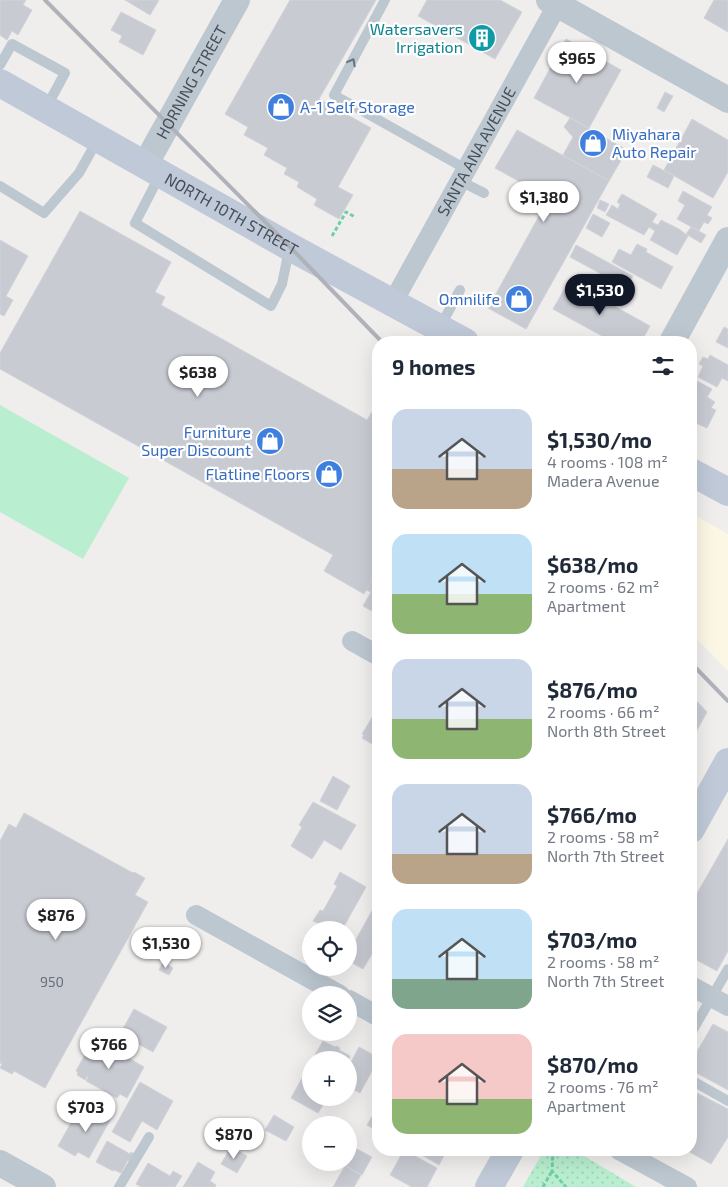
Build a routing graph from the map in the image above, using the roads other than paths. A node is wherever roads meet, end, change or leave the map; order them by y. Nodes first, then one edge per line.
1 (237, 0) edge
2 (385, 0) edge
3 (555, 2) edge
4 (0, 65) edge
5 (0, 83) edge
6 (728, 100) edge
7 (46, 109) junction
8 (99, 138) junction
9 (153, 169) junction
10 (463, 175) junction
11 (0, 186) edge
12 (484, 193) dead end
13 (728, 240) edge
14 (290, 246) junction
15 (460, 290) dead end
16 (393, 302) junction
17 (439, 328) junction
18 (454, 336) edge
19 (675, 336) edge
20 (697, 475) edge
21 (728, 492) edge
22 (352, 641) dead end
23 (372, 652) edge
24 (728, 762) edge
25 (697, 818) edge
26 (196, 915) dead end
27 (728, 968) edge
28 (324, 986) edge
29 (697, 989) edge
30 (720, 1002) edge
31 (357, 1005) edge
32 (372, 1013) edge
33 (697, 1027) edge
34 (697, 1084) edge
35 (728, 1102) edge
36 (149, 1137) dead end
37 (506, 1156) edge
38 (630, 1156) edge
39 (0, 1163) edge
40 (43, 1187) edge
41 (119, 1187) edge
42 (488, 1187) edge
43 (687, 1187) edge

1 - 9 street, HORNING STREET
10 -> 2 lane
3 - 6 street
3 - 10 street, SANTA ANA AVENUE
4 - 7 lane
5 - 7 main road, NORTH 10TH STREET
7 - 8 main road, NORTH 10TH STREET
8 - 9 main road, NORTH 10TH STREET
8 - 11 lane
9 - 14 main road, NORTH 10TH STREET
9 - 14 lane
10 - 12 lane
10 - 16 street, SANTA ANA AVENUE
13 - 19 street
14 - 16 main road, NORTH 10TH STREET
15 - 17 lane
16 - 17 main road, NORTH 10TH STREET
17 - 18 main road, NORTH 10TH STREET
20 - 21 main road
22 - 23 street
24 - 25 main road
26 - 28 street
27 - 30 lane
29 - 30 street
30 - 33 lane
31 - 32 street
34 - 35 lane
36 - 41 lane
37 - 42 main road
38 - 43 street
39 - 40 street

